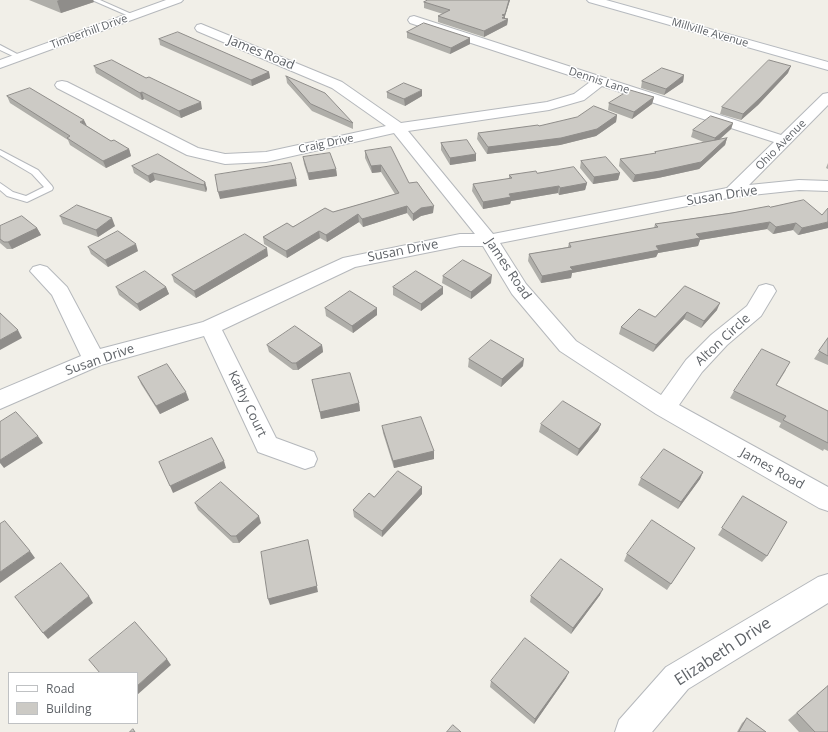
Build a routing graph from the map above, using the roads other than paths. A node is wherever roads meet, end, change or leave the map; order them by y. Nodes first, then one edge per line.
1 (95, 0) edge
2 (177, 0) edge
3 (593, 0) edge
4 (133, 16) junction
5 (414, 20) dead end
6 (201, 28) dead end
7 (0, 47) edge
8 (19, 57) junction
9 (0, 64) edge
10 (828, 66) edge
11 (599, 81) junction
12 (62, 85) dead end
13 (828, 97) edge
14 (398, 128) junction
15 (785, 141) junction
16 (0, 152) edge
17 (0, 186) edge
18 (828, 186) edge
19 (733, 192) junction
20 (489, 240) junction
21 (40, 272) dead end
22 (766, 291) dead end
23 (210, 327) junction
24 (94, 360) junction
25 (0, 400) edge
26 (664, 408) junction
27 (305, 459) dead end
28 (828, 500) edge
29 (828, 587) edge
30 (631, 732) edge

1 - 4 lane
2 - 4 street, Timberhill Drive
3 - 10 street, Millville Avenue
4 - 8 street, Timberhill Drive
5 - 11 street, Dennis Lane
6 - 14 street, James Road
7 - 8 lane
8 - 9 street, Timberhill Drive
11 - 14 street, Craig Drive
11 - 15 street, Dennis Lane
12 - 14 street, Craig Drive
13 - 15 street, Ohio Avenue
14 - 20 street, James Road
15 - 19 street, Ohio Avenue
16 - 17 lane
18 - 19 street, Susan Drive
19 - 20 street, Susan Drive
20 - 23 street, Susan Drive
20 - 26 street, James Road
21 - 24 street
22 - 26 street, Alton Circle
23 - 24 street, Susan Drive
23 - 27 street, Kathy Court
24 - 25 street, Susan Drive
26 - 28 street, James Road
29 - 30 street, Elizabeth Drive

